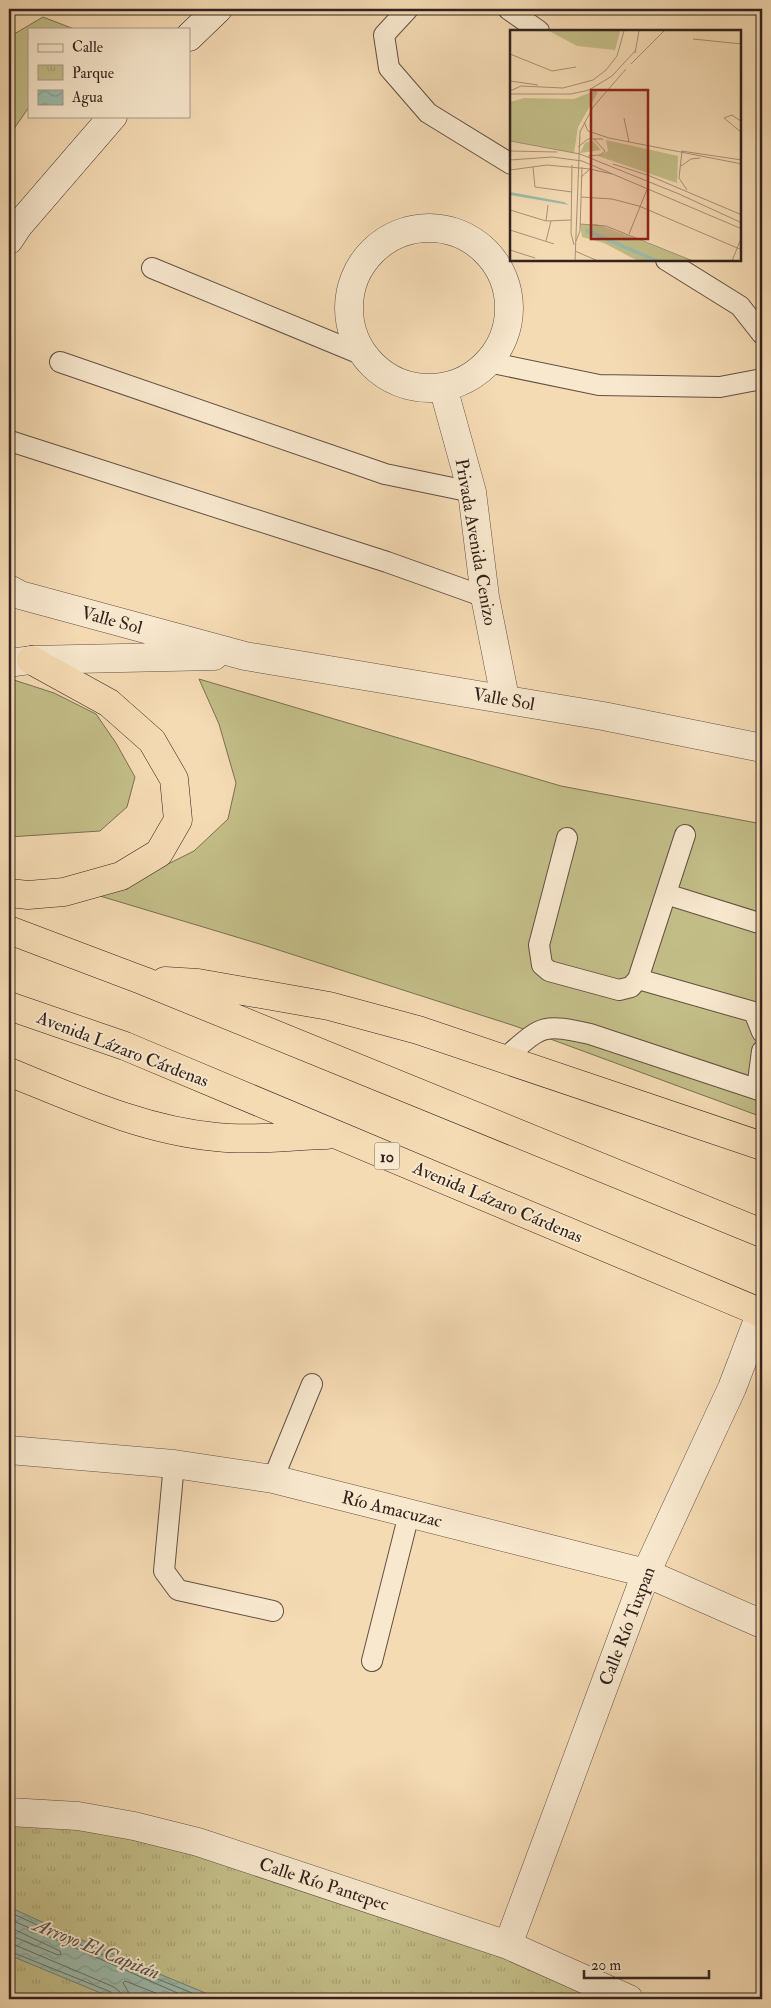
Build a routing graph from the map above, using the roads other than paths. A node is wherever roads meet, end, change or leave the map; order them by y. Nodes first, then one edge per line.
1 (218, 9) edge
2 (408, 9) edge
3 (508, 9) edge
4 (538, 30) edge
5 (190, 36) edge
6 (111, 118) edge
7 (510, 163) edge
8 (9, 240) edge
9 (668, 261) edge
10 (152, 268) dead end
11 (762, 334) edge
12 (363, 355) junction
13 (60, 362) dead end
14 (488, 362) junction
15 (762, 379) edge
16 (443, 387) junction
17 (10, 441) dead end
18 (472, 492) junction
19 (9, 589) edge
20 (485, 598) junction
21 (245, 656) junction
22 (20, 661) edge
23 (505, 698) junction
24 (762, 748) edge
25 (685, 835) dead end
26 (567, 838) dead end
27 (9, 893) edge
28 (666, 894) junction
29 (762, 924) edge
30 (9, 930) edge
31 (638, 979) junction
32 (144, 981) junction
33 (9, 1006) edge
34 (762, 1032) edge
35 (762, 1051) edge
36 (505, 1058) junction
37 (9, 1072) edge
38 (759, 1090) edge
39 (334, 1134) junction
40 (762, 1146) edge
41 (762, 1233) edge
42 (761, 1312) edge
43 (312, 1384) dead end
44 (9, 1450) edge
45 (174, 1464) junction
46 (273, 1479) junction
47 (410, 1514) junction
48 (646, 1573) junction
49 (273, 1611) dead end
50 (762, 1624) edge
51 (372, 1660) dead end
52 (9, 1812) edge
53 (508, 1946) junction
54 (629, 1999) edge

1 - 5 street
2 - 7 lane
3 - 4 lane
6 - 8 street
9 - 11 lane
10 - 12 lane
12 - 14 street
12 - 16 street
13 - 18 lane
14 - 15 lane
14 - 16 street
16 - 18 street, Privada Avenida Cenizo
17 - 20 lane
18 - 20 street, Privada Avenida Cenizo
19 - 21 street, Valle Sol
20 - 23 street, Privada Avenida Cenizo
21 - 22 street, Valle Sol
21 - 23 street, Valle Sol
22 - 27 highway
23 - 24 street, Valle Sol
25 - 28 lane
26 - 31 lane
28 - 29 lane
28 - 31 lane
30 - 32 highway
31 - 34 lane
32 - 36 highway
32 - 41 highway
33 - 39 highway, Avenida Lázaro Cárdenas / 10
35 - 38 lane
36 - 38 lane
36 - 40 highway
37 - 39 highway
39 - 42 highway, Avenida Lázaro Cárdenas / 10
42 - 48 street, Calle Río Tuxpan
43 - 46 lane
44 - 45 street, Río Amacuzac
45 - 46 street, Río Amacuzac
45 - 49 lane
46 - 47 street, Río Amacuzac
47 - 48 street, Río Amacuzac
47 - 51 lane
48 - 50 street, Río Amacuzac
48 - 53 street, Calle Río Tuxpan
52 - 53 street, Calle Río Pantepec
53 - 54 street, Calle Río Pantepec

